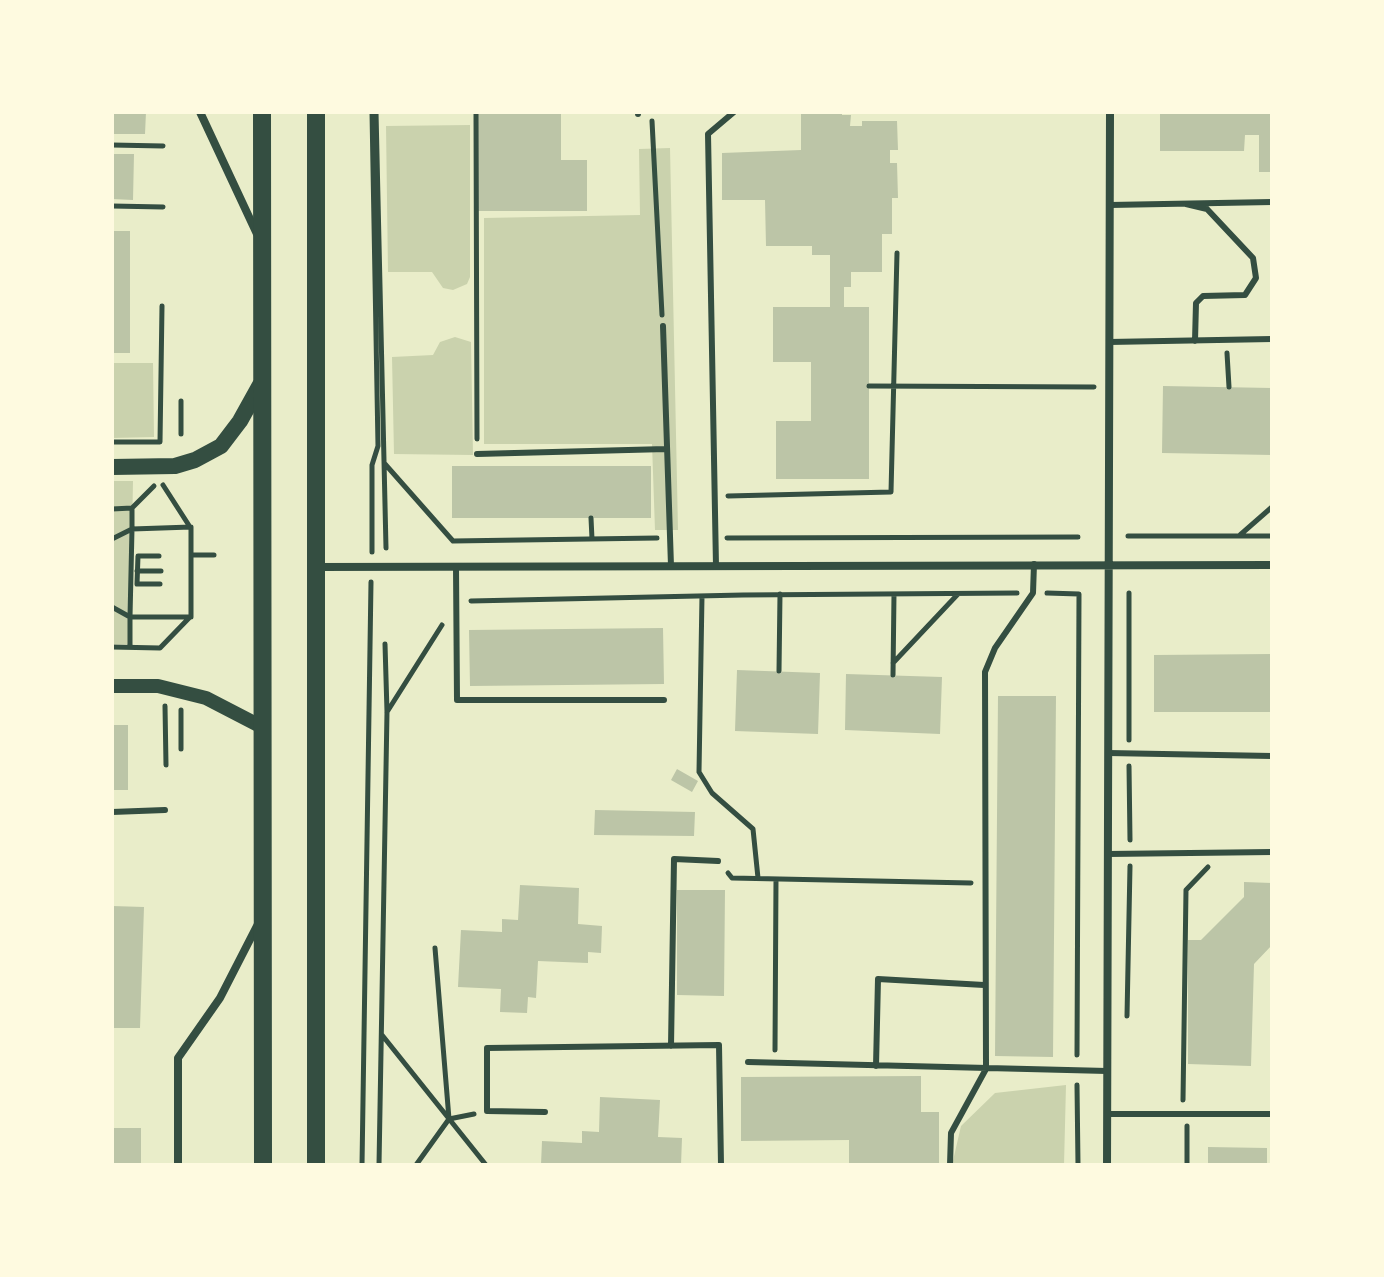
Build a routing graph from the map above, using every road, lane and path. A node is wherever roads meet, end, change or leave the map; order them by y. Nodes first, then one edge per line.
1 (200, 112) edge
2 (262, 112) edge
3 (316, 112) edge
4 (374, 112) edge
5 (476, 112) edge
6 (652, 112) edge
7 (734, 112) edge
8 (1110, 112) edge
9 (112, 145) edge
10 (163, 146) dead end
11 (1272, 202) edge
12 (1186, 204) junction
13 (1110, 205) junction
14 (112, 206) edge
15 (163, 207) dead end
16 (263, 247) junction
17 (897, 253) dead end
18 (381, 274) junction
19 (388, 274) dead end
20 (162, 306) dead end
21 (663, 326) joint
22 (1272, 339) edge
23 (1227, 340) junction
24 (1195, 341) junction
25 (1109, 342) junction
26 (382, 343) junction
27 (391, 343) dead end
28 (260, 385) junction
29 (869, 386) dead end
30 (893, 386) junction
31 (1109, 387) junction
32 (1229, 387) dead end
33 (181, 401) dead end
34 (181, 434) dead end
35 (112, 442) edge
36 (666, 449) junction
37 (477, 454) joint
38 (112, 467) edge
39 (715, 496) junction
40 (1272, 507) edge
41 (132, 508) junction
42 (112, 509) edge
43 (591, 518) dead end
44 (191, 527) junction
45 (132, 529) junction
46 (1128, 536) dead end
47 (1238, 536) junction
48 (1272, 536) edge
49 (112, 539) edge
50 (592, 539) dead end
51 (386, 548) dead end
52 (191, 555) junction
53 (214, 555) dead end
54 (159, 556) dead end
55 (1034, 563) junction
56 (1109, 564) junction
57 (1272, 565) edge
58 (671, 566) junction
59 (716, 566) junction
60 (317, 567) junction
61 (372, 567) junction
62 (456, 567) junction
63 (137, 571) junction
64 (161, 571) dead end
65 (160, 584) dead end
66 (1033, 593) junction
67 (1129, 593) dead end
68 (780, 594) junction
69 (894, 594) junction
70 (958, 594) junction
71 (702, 596) junction
72 (457, 601) junction
73 (112, 607) edge
74 (130, 617) junction
75 (191, 617) junction
76 (385, 644) dead end
77 (112, 647) edge
78 (130, 647) junction
79 (893, 663) junction
80 (779, 671) dead end
81 (893, 675) dead end
82 (112, 686) edge
83 (664, 700) dead end
84 (155, 706) dead end
85 (181, 709) dead end
86 (387, 712) junction
87 (262, 727) junction
88 (181, 749) dead end
89 (1108, 753) junction
90 (1129, 754) junction
91 (1272, 756) edge
92 (166, 765) dead end
93 (165, 810) dead end
94 (112, 812) edge
95 (1272, 852) edge
96 (1108, 854) junction
97 (1130, 854) junction
98 (718, 861) joint
99 (1208, 867) dead end
100 (758, 878) junction
101 (776, 879) junction
102 (984, 883) junction
103 (263, 915) junction
104 (435, 948) dead end
105 (984, 985) junction
106 (1127, 1022) dead end
107 (382, 1035) junction
108 (671, 1046) junction
109 (748, 1062) dead end
110 (775, 1063) junction
111 (876, 1066) junction
112 (986, 1069) junction
113 (1077, 1069) junction
114 (1107, 1071) junction
115 (487, 1111) junction
116 (545, 1112) dead end
117 (1107, 1114) junction
118 (1187, 1114) junction
119 (1272, 1114) edge
120 (449, 1119) junction
121 (178, 1165) edge
122 (263, 1165) edge
123 (316, 1165) edge
124 (362, 1165) edge
125 (379, 1165) edge
126 (416, 1165) edge
127 (486, 1165) edge
128 (721, 1165) edge
129 (950, 1165) edge
130 (1078, 1165) edge
131 (1107, 1165) edge
132 (1187, 1165) edge

1 - 16 street
2 - 16 main road
3 - 60 main road
4 - 18 path
4 - 61 path
5 - 37 path
6 - 21 path
7 - 39 lane
8 - 13 street
9 - 10 path
11 - 12 lane
12 - 13 lane
12 - 24 lane
13 - 25 street
14 - 15 path
16 - 28 main road
17 - 30 path
18 - 19 path
18 - 26 path
20 - 35 path
21 - 36 lane
22 - 23 lane
23 - 24 lane
23 - 32 path
24 - 25 lane
25 - 31 street
26 - 27 path
26 - 51 path
28 - 38 main road
28 - 87 main road
29 - 30 path
30 - 31 path
30 - 39 path
31 - 56 street
33 - 34 path
36 - 37 lane
36 - 58 lane
39 - 59 lane
40 - 47 path
41 - 42 path
41 - 44 path
41 - 45 path
43 - 50 path
44 - 45 path
44 - 52 path
45 - 49 path
45 - 74 path
46 - 47 path
47 - 48 path
52 - 53 path
52 - 75 path
54 - 63 path
55 - 56 street
55 - 59 street
55 - 66 lane
56 - 57 street
56 - 89 street
58 - 59 street
58 - 62 street
60 - 61 street
60 - 123 main road
61 - 62 street
61 - 124 path
62 - 72 lane
63 - 64 path
63 - 65 path
66 - 70 path
66 - 102 lane
66 - 113 path
67 - 90 path
68 - 69 path
68 - 71 path
68 - 80 path
69 - 70 path
69 - 79 path
70 - 79 path
71 - 72 path
71 - 100 path
72 - 83 lane
72 - 86 path
73 - 74 path
74 - 75 path
74 - 78 path
75 - 78 path
76 - 86 path
77 - 78 path
79 - 81 path
82 - 87 street
84 - 92 path
85 - 88 path
86 - 107 path
87 - 103 main road
89 - 90 lane
89 - 96 street
90 - 91 lane
90 - 97 path
93 - 94 lane
95 - 97 lane
96 - 97 lane
96 - 114 street
97 - 106 path
98 - 100 path
98 - 108 lane
99 - 118 path
100 - 101 path
101 - 102 path
101 - 110 path
102 - 105 lane
103 - 121 street
103 - 122 main road
104 - 120 path
105 - 111 lane
105 - 112 lane
107 - 120 path
107 - 125 path
108 - 115 lane
108 - 128 lane
109 - 110 lane
110 - 111 lane
111 - 112 lane
112 - 113 lane
112 - 129 lane
113 - 114 lane
113 - 130 path
114 - 117 street
115 - 116 lane
115 - 120 path
117 - 118 lane
117 - 131 street
118 - 119 lane
118 - 132 path
120 - 126 path
120 - 127 path

